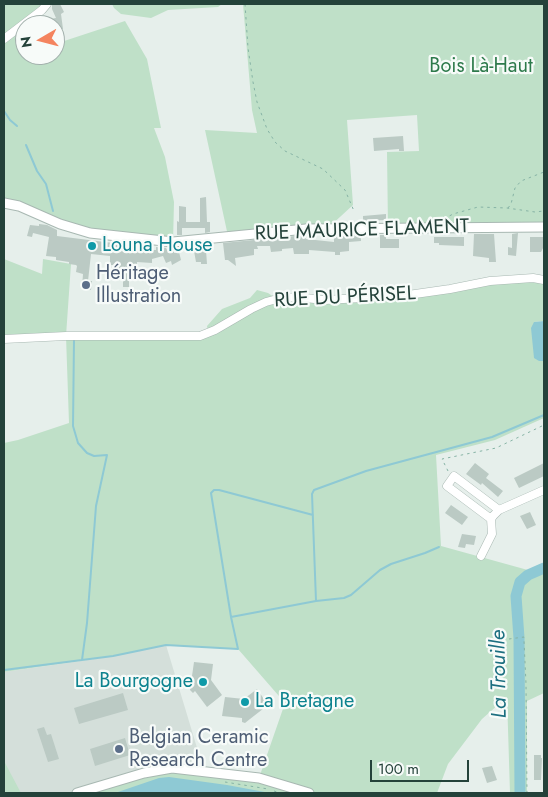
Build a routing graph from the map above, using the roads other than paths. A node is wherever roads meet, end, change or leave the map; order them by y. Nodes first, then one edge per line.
1 (47, 4) edge
2 (4, 39) edge
3 (4, 203) edge
4 (544, 227) edge
5 (544, 280) edge
6 (4, 340) edge
7 (544, 490) edge
8 (499, 510) junction
9 (490, 519) junction
10 (481, 556) dead end
11 (77, 793) edge
12 (309, 793) edge

1 - 2 street
3 - 4 street, RUE MAURICE FLAMENT
5 - 6 street, RUE DU PÉRISEL
7 - 8 street
8 - 9 street
8 - 9 street
9 - 10 street
11 - 12 street

